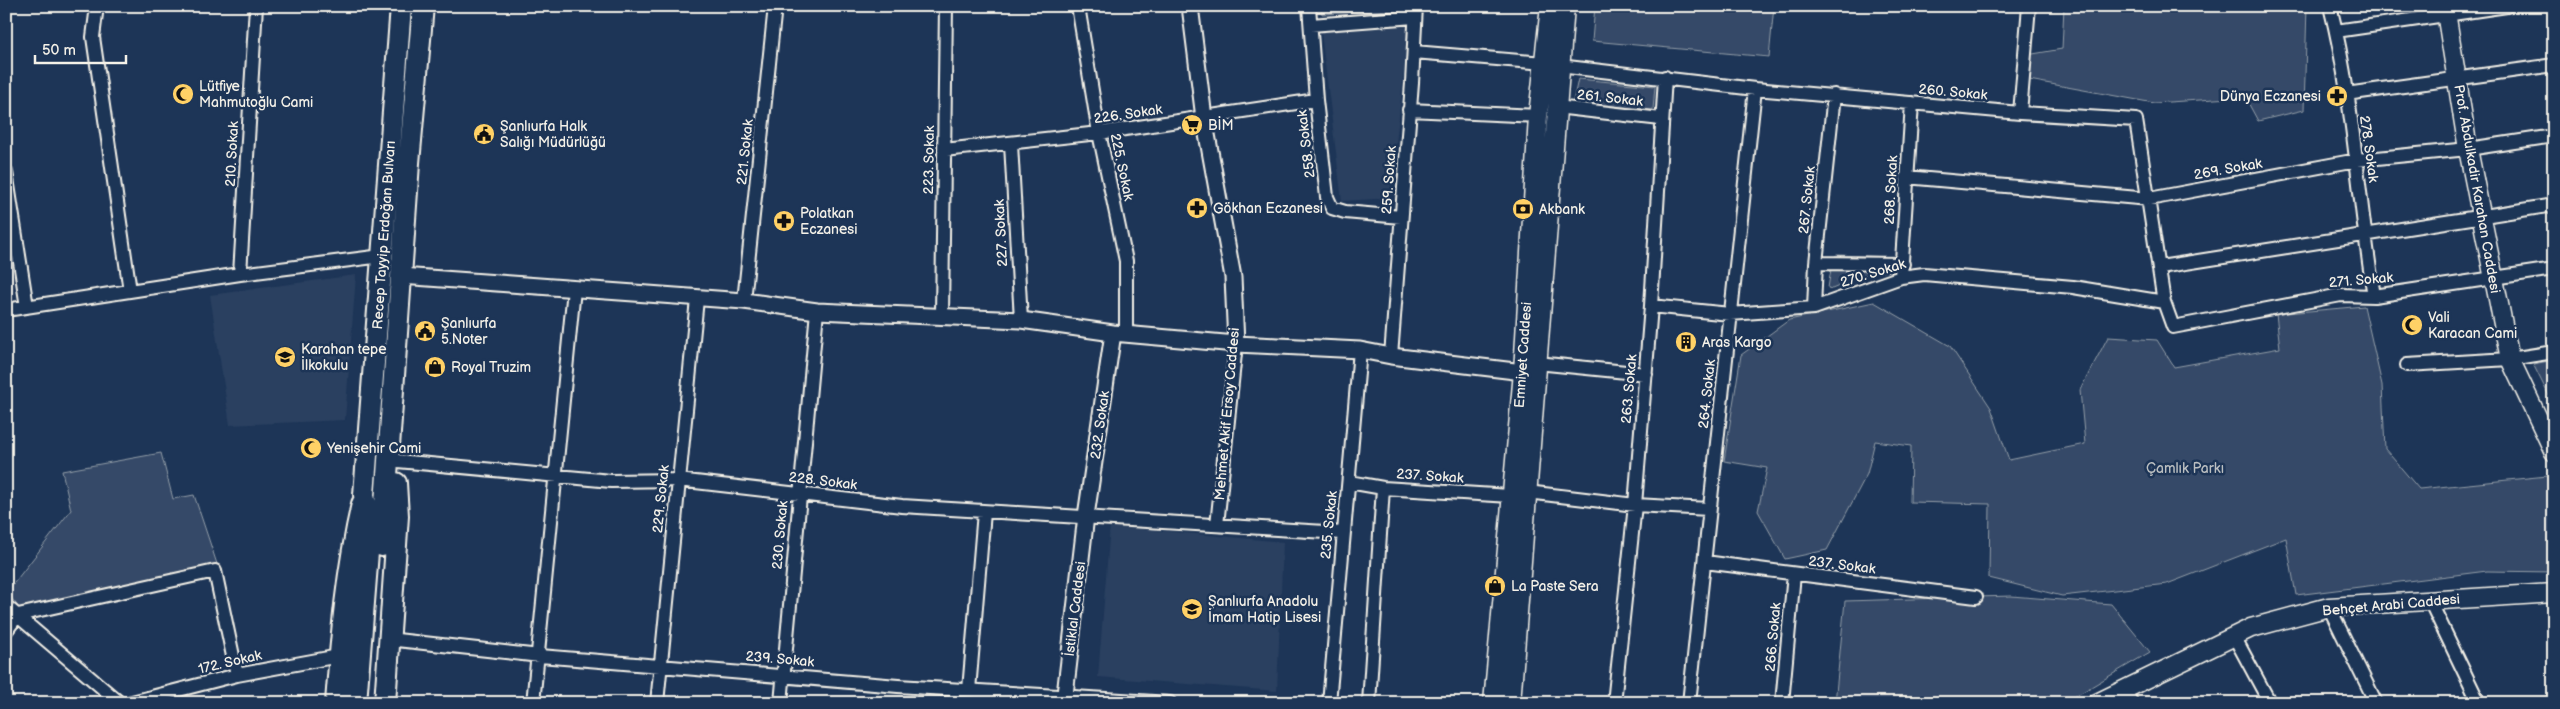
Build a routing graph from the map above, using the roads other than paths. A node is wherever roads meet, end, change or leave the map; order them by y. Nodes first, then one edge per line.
1 (97, 6) edge
2 (256, 6) edge
3 (401, 6) edge
4 (423, 6) edge
5 (775, 6) edge
6 (946, 6) edge
7 (1078, 6) edge
8 (1190, 6) edge
9 (1309, 6) edge
10 (1550, 6) edge
11 (1565, 6) edge
12 (2029, 6) edge
13 (2330, 6) edge
14 (2507, 6) edge
15 (2446, 11) edge
16 (1415, 12) edge
17 (1311, 25) junction
18 (2336, 31) junction
19 (1414, 52) junction
20 (1552, 64) junction
21 (2554, 65) edge
22 (1664, 77) junction
23 (2458, 80) junction
24 (1755, 89) junction
25 (2346, 94) junction
26 (1834, 95) junction
27 (1316, 100) junction
28 (1912, 104) junction
29 (1556, 107) junction
30 (1409, 110) junction
31 (2020, 113) junction
32 (1538, 116) junction
33 (1204, 118) junction
34 (1661, 119) junction
35 (1099, 133) junction
36 (2554, 136) edge
37 (1011, 144) junction
38 (2468, 149) junction
39 (944, 150) junction
40 (2357, 160) junction
41 (6, 172) edge
42 (1906, 177) junction
43 (2149, 199) junction
44 (2554, 205) edge
45 (2483, 216) junction
46 (1401, 217) junction
47 (2364, 235) junction
48 (382, 256) junction
49 (1816, 263) junction
50 (1903, 264) junction
51 (2160, 267) junction
52 (2554, 269) edge
53 (240, 274) junction
54 (401, 276) junction
55 (1901, 277) junction
56 (2492, 277) junction
57 (574, 289) junction
58 (130, 291) junction
59 (2374, 296) junction
60 (697, 299) junction
61 (744, 302) junction
62 (2164, 302) junction
63 (1652, 306) junction
64 (27, 307) junction
65 (1814, 308) junction
66 (6, 310) edge
67 (817, 311) junction
68 (1730, 314) junction
69 (942, 315) junction
70 (1021, 320) junction
71 (2173, 327) joint
72 (1120, 334) junction
73 (1236, 344) junction
74 (1360, 350) junction
75 (2554, 352) edge
76 (1390, 356) junction
77 (2510, 359) junction
78 (2407, 364) dead end
79 (1530, 368) junction
80 (1646, 374) junction
81 (2554, 452) edge
82 (386, 460) junction
83 (556, 474) junction
84 (678, 480) junction
85 (1349, 482) junction
86 (1383, 488) junction
87 (799, 493) junction
88 (1519, 494) junction
89 (364, 495) junction
90 (1635, 505) junction
91 (1709, 509) junction
92 (984, 512) junction
93 (1086, 516) junction
94 (1217, 525) junction
95 (1342, 533) junction
96 (1705, 562) junction
97 (1794, 574) junction
98 (2554, 593) edge
99 (1976, 597) dead end
100 (2430, 601) junction
101 (6, 606) edge
102 (2329, 607) junction
103 (18, 615) junction
104 (6, 631) edge
105 (2234, 636) junction
106 (388, 639) junction
107 (339, 656) junction
108 (540, 656) junction
109 (660, 665) junction
110 (237, 674) junction
111 (784, 674) junction
112 (969, 690) junction
113 (2127, 696) edge
114 (1064, 699) edge
115 (120, 703) edge
116 (128, 703) edge
117 (336, 703) edge
118 (356, 703) edge
119 (369, 703) edge
120 (385, 703) edge
121 (533, 703) edge
122 (657, 703) edge
123 (781, 703) edge
124 (1170, 703) edge
125 (1329, 703) edge
126 (1369, 703) edge
127 (1493, 703) edge
128 (1511, 703) edge
129 (1614, 703) edge
130 (1689, 703) edge
131 (1782, 703) edge
132 (2097, 703) edge
133 (2270, 703) edge
134 (2376, 703) edge
135 (2479, 703) edge

1 - 58 street
2 - 53 street, 210. Sokak
3 - 48 highway, Recep Tayyip Erdoğan Bulvarı
4 - 54 highway, Recep Tayyip Erdoğan Bulvarı
5 - 61 street, 221. Sokak
6 - 39 street, 223. Sokak
7 - 35 street, 225. Sokak
8 - 33 street, Mehmet Akif Ersoy Caddesi
9 - 17 street, 258. Sokak
10 - 20 main road, Emniyet Caddesi
11 - 20 main road, Emniyet Caddesi
12 - 31 street
13 - 18 street, 278. Sokak
14 - 15 street
15 - 18 street
15 - 23 main road, Prof. Abdulkadir Karahan Caddesi
16 - 17 street
16 - 19 street, 259. Sokak
17 - 27 street, 258. Sokak
18 - 25 street, 278. Sokak
19 - 20 street, 260. Sokak
19 - 30 street, 259. Sokak
20 - 22 street, 260. Sokak
20 - 29 main road, Emniyet Caddesi
20 - 32 main road, Emniyet Caddesi
21 - 23 street
22 - 24 street, 260. Sokak
22 - 34 street, 263. Sokak
23 - 25 street
23 - 38 main road, Prof. Abdulkadir Karahan Caddesi
24 - 26 street, 260. Sokak
24 - 68 street, 264. Sokak
25 - 40 street, 278. Sokak
26 - 28 street, 260. Sokak
26 - 49 street, 267. Sokak
27 - 33 street, 226. Sokak
27 - 46 street, 258. Sokak
28 - 31 street, 260. Sokak
28 - 42 street, 268. Sokak
29 - 34 street, 261. Sokak
29 - 79 main road, Emniyet Caddesi
30 - 32 street
30 - 46 street, 259. Sokak
31 - 43 street, 260. Sokak
32 - 79 main road, Emniyet Caddesi
33 - 35 street, 226. Sokak
33 - 73 street, Mehmet Akif Ersoy Caddesi
34 - 63 street, 263. Sokak
35 - 37 street, 226. Sokak
35 - 72 street, 225. Sokak
36 - 38 street, 269. Sokak
37 - 39 street, 226. Sokak
37 - 70 street, 227. Sokak
38 - 40 street, 269. Sokak
38 - 45 main road, Prof. Abdulkadir Karahan Caddesi
39 - 69 street, 223. Sokak
40 - 43 street, 269. Sokak
40 - 47 street, 278. Sokak
41 - 64 street
42 - 43 street, 269. Sokak
42 - 50 street, 268. Sokak
43 - 51 street, 260. Sokak
44 - 45 street
45 - 47 street
45 - 56 main road, Prof. Abdulkadir Karahan Caddesi
46 - 76 street, 259. Sokak
47 - 51 street
47 - 59 street, 278. Sokak
48 - 53 street
48 - 89 highway, Recep Tayyip Erdoğan Bulvarı
49 - 50 street
49 - 65 street, 267. Sokak
50 - 55 street, 268. Sokak
51 - 62 street, 260. Sokak
52 - 56 street, 271. Sokak
53 - 58 street
54 - 57 street
54 - 82 highway, Recep Tayyip Erdoğan Bulvarı
55 - 62 street, 270. Sokak
55 - 65 street, 270. Sokak
56 - 59 street, 271. Sokak
56 - 77 main road, Prof. Abdulkadir Karahan Caddesi
57 - 60 street
57 - 83 street
58 - 64 street
59 - 71 street, 271. Sokak
60 - 61 street
60 - 84 street, 229. Sokak
61 - 67 street
62 - 71 street, 260. Sokak
63 - 68 street, 270. Sokak
63 - 80 street, 263. Sokak
64 - 66 street
65 - 68 street, 270. Sokak
67 - 69 street
67 - 87 street, 230. Sokak
68 - 91 street, 264. Sokak
69 - 70 street
70 - 72 street
72 - 73 street
72 - 93 street, 232. Sokak
73 - 74 street
73 - 94 street, Mehmet Akif Ersoy Caddesi
74 - 76 street
74 - 85 street, 235. Sokak
75 - 77 street
76 - 79 street
77 - 78 street
77 - 81 main road, Prof. Abdulkadir Karahan Caddesi
79 - 80 street
79 - 88 main road, Emniyet Caddesi
80 - 90 street, 263. Sokak
82 - 83 street, 228. Sokak
82 - 106 highway
82 - 119 highway, Recep Tayyip Erdoğan Bulvarı
83 - 84 street, 228. Sokak
83 - 108 street
84 - 87 street, 228. Sokak
84 - 109 street, 229. Sokak
85 - 86 street, 237. Sokak
85 - 95 street, 235. Sokak
86 - 88 street, 237. Sokak
86 - 126 street
87 - 92 street, 228. Sokak
87 - 111 street, 230. Sokak
88 - 90 street, 237. Sokak
88 - 127 main road, Emniyet Caddesi
88 - 128 main road, Emniyet Caddesi
89 - 107 highway
89 - 118 highway, Recep Tayyip Erdoğan Bulvarı
90 - 91 street, 237. Sokak
90 - 129 street, 263. Sokak
91 - 96 street, 264. Sokak
92 - 93 street, 228. Sokak
92 - 112 street
93 - 94 street, 228. Sokak
93 - 114 street, İstiklal Caddesi
94 - 95 street, 228. Sokak
95 - 125 street, 235. Sokak
96 - 97 street, 237. Sokak
96 - 130 street, 264. Sokak
97 - 99 street, 237. Sokak
97 - 131 street, 266. Sokak
98 - 100 main road, Behçet Arabi Caddesi
100 - 102 main road, Behçet Arabi Caddesi
100 - 135 street
101 - 103 street
102 - 105 main road, Behçet Arabi Caddesi
102 - 134 street
103 - 104 street
103 - 110 street
103 - 115 street
105 - 113 main road, Behçet Arabi Caddesi
105 - 133 street
106 - 108 street, 239. Sokak
106 - 120 highway
107 - 110 street, 172. Sokak
107 - 117 highway
108 - 109 street, 239. Sokak
108 - 121 street
109 - 111 street, 239. Sokak
109 - 122 street, 229. Sokak
110 - 116 street, 172. Sokak
111 - 112 street, 239. Sokak
111 - 123 street, 230. Sokak
112 - 114 street, 239. Sokak
113 - 132 main road, Behçet Arabi Caddesi
114 - 124 street, 239. Sokak

